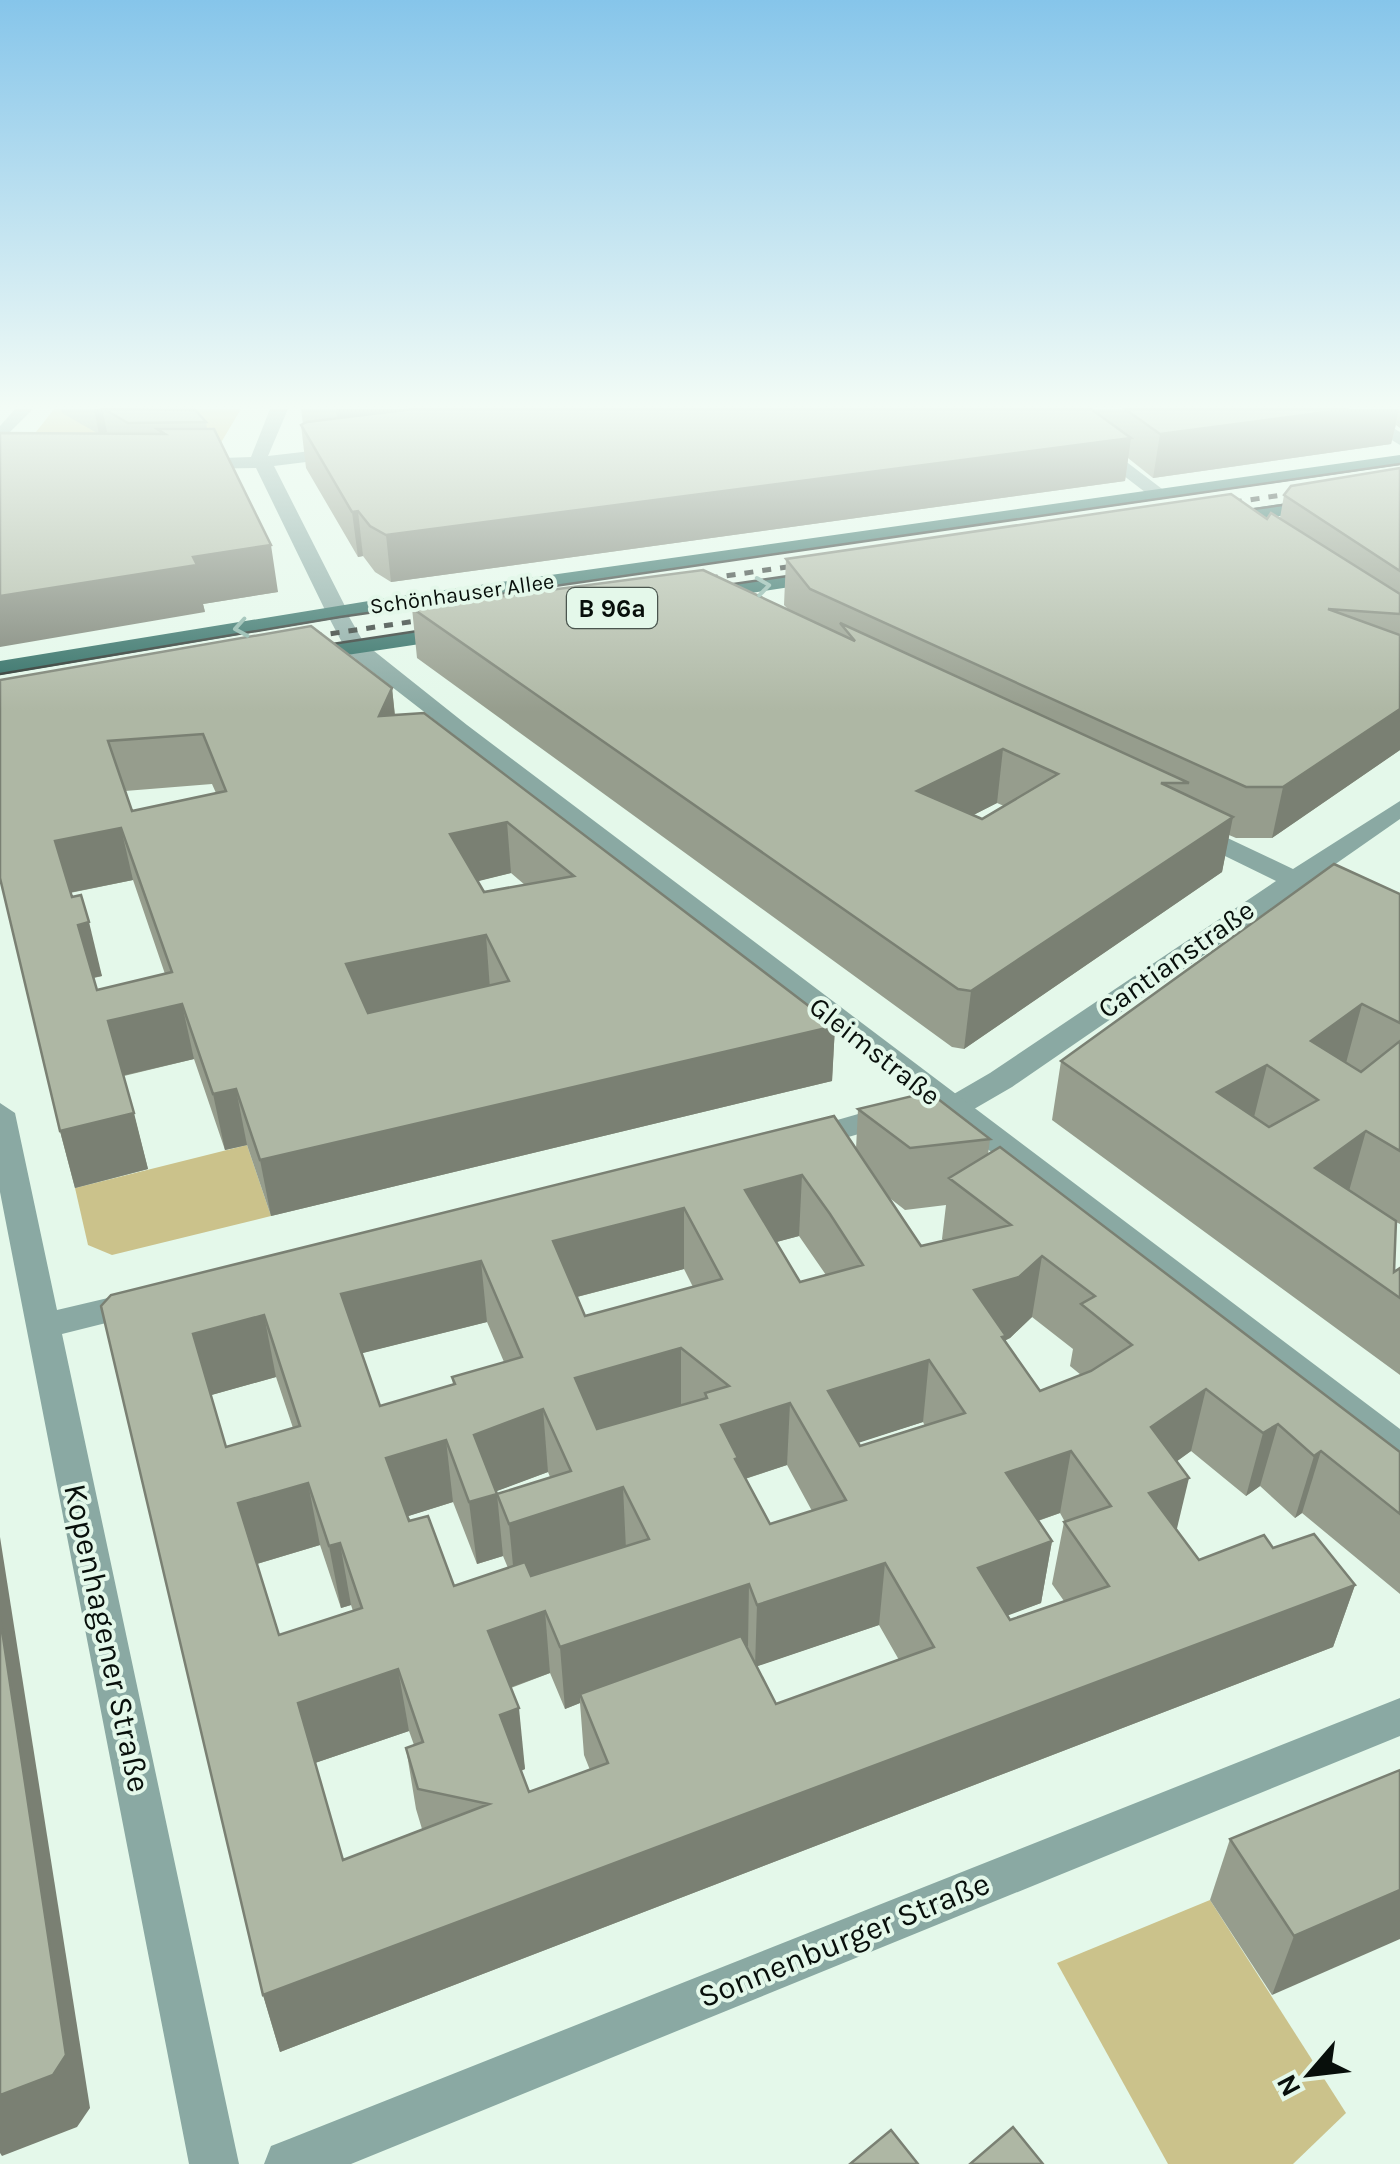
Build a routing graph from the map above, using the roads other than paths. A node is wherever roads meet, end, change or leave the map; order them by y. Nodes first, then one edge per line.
1 (286, 510) edge
2 (1055, 510) edge
3 (1279, 510) edge
4 (1225, 518) junction
5 (1193, 523) edge
6 (1251, 536) edge
7 (851, 573) edge
8 (713, 593) junction
9 (678, 598) edge
10 (734, 611) edge
11 (337, 612) junction
12 (476, 629) edge
13 (355, 647) junction
14 (280, 658) edge
15 (0, 668) edge
16 (1400, 808) edge
17 (1172, 821) edge
18 (1294, 880) junction
19 (1400, 930) edge
20 (942, 1102) junction
21 (0, 1113) edge
22 (765, 1149) edge
23 (164, 1296) edge
24 (43, 1326) junction
25 (1400, 1449) edge
26 (1400, 1717) edge
27 (214, 2164) edge
28 (288, 2164) edge

1 - 11 street
2 - 11 main road, Schönhauser Allee / B 96a
3 - 4 main road
4 - 5 main road
4 - 6 street
8 -> 7 main road, B 96a
8 - 9 main road, B 96a
8 - 10 street
11 - 13 street
11 -> 15 main road, Schönhauser Allee / B 96a
12 - 13 main road, Schönhauser Allee
13 - 14 main road, Schönhauser Allee
13 - 20 street, Gleimstraße
16 - 18 street, Cantianstraße
17 - 18 street
18 - 19 street
18 - 20 street, Cantianstraße
20 - 22 street, Cantianstraße
20 - 25 street, Gleimstraße
21 - 24 street, Kopenhagener Straße
23 - 24 street
24 - 27 street, Kopenhagener Straße
26 - 28 street, Sonnenburger Straße

